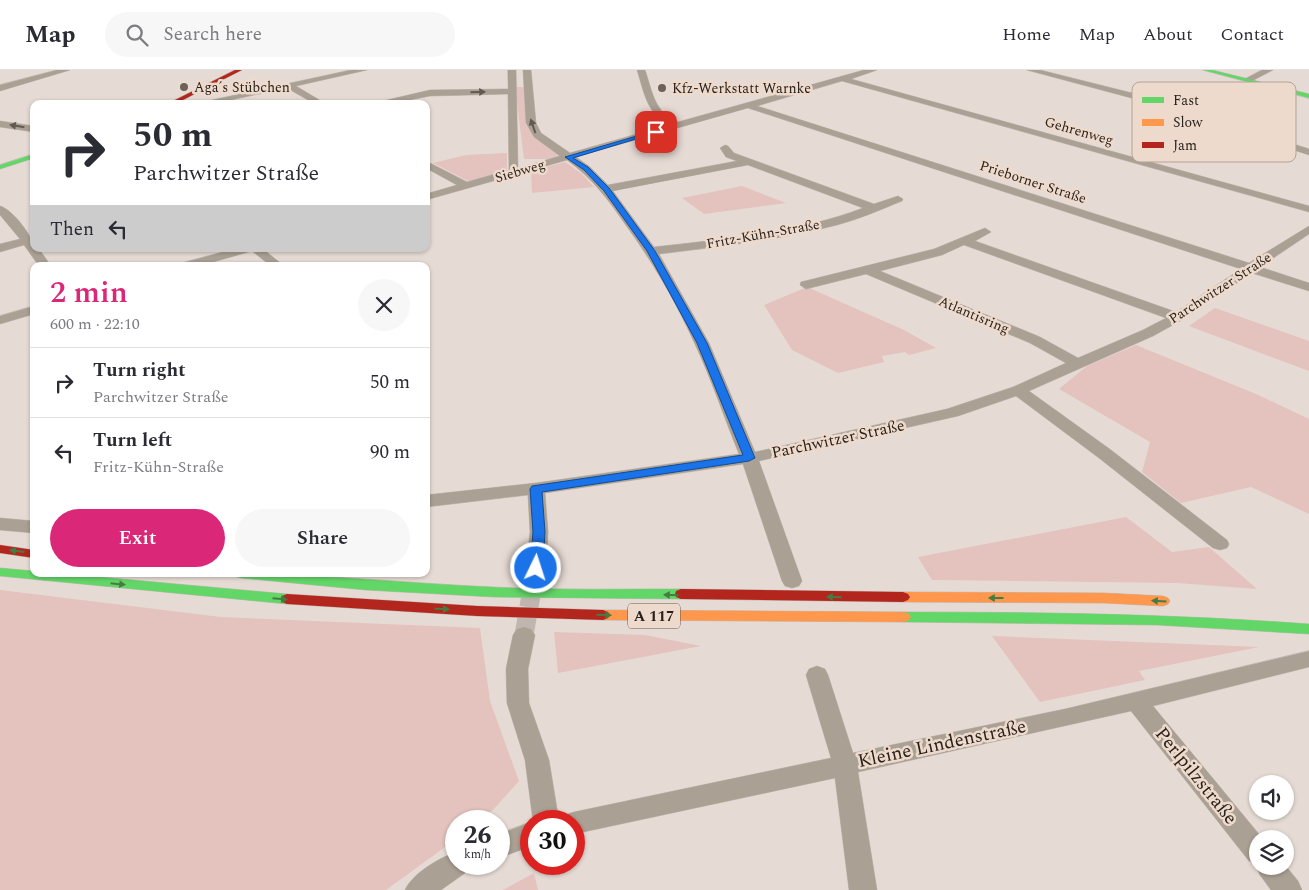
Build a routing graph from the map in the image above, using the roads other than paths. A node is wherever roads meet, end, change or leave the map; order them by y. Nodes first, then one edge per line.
1 (66, 70) edge
2 (239, 70) edge
3 (363, 70) edge
4 (512, 70) edge
5 (527, 70) edge
6 (641, 70) edge
7 (873, 70) edge
8 (1031, 70) edge
9 (1206, 70) edge
10 (1269, 70) edge
11 (842, 79) junction
12 (1247, 80) junction
13 (1255, 82) edge
14 (287, 86) junction
15 (0, 88) edge
16 (512, 90) junction
17 (1296, 93) edge
18 (1132, 96) edge
19 (1309, 96) edge
20 (178, 100) edge
21 (218, 100) edge
22 (314, 100) edge
23 (394, 100) edge
24 (749, 106) junction
25 (0, 124) edge
26 (679, 126) junction
27 (30, 128) edge
28 (725, 148) dead end
29 (1296, 148) edge
30 (1309, 152) edge
31 (30, 157) edge
32 (568, 157) junction
33 (1132, 159) edge
34 (748, 162) junction
35 (1142, 162) edge
36 (430, 166) edge
37 (0, 168) edge
38 (517, 172) junction
39 (467, 186) junction
40 (606, 189) junction
41 (430, 196) edge
42 (898, 200) dead end
43 (873, 208) junction
44 (1309, 208) edge
45 (0, 209) edge
46 (1309, 230) edge
47 (985, 232) dead end
48 (27, 241) junction
49 (964, 241) junction
50 (30, 245) edge
51 (0, 248) edge
52 (651, 251) junction
53 (236, 252) edge
54 (260, 252) edge
55 (200, 262) edge
56 (273, 262) edge
57 (1252, 268) junction
58 (867, 270) junction
59 (806, 285) dead end
60 (1309, 286) edge
61 (30, 311) edge
62 (1177, 317) junction
63 (0, 320) edge
64 (1078, 364) junction
65 (1018, 390) junction
66 (749, 458) junction
67 (536, 489) junction
68 (430, 501) edge
69 (0, 524) edge
70 (30, 527) edge
71 (1220, 544) dead end
72 (0, 549) edge
73 (30, 553) edge
74 (536, 568) tunnel mouth
75 (0, 572) edge
76 (30, 575) edge
77 (50, 577) edge
78 (278, 577) edge
79 (792, 581) dead end
80 (1172, 601) dead end
81 (1309, 629) edge
82 (524, 635) tunnel mouth
83 (1309, 659) edge
84 (817, 675) dead end
85 (1134, 700) junction
86 (845, 765) junction
87 (544, 810) edge
88 (585, 821) edge
89 (1249, 841) edge
90 (445, 872) edge
91 (1276, 875) edge
92 (419, 890) edge
93 (863, 890) edge
94 (1288, 890) edge

1 - 15 street
2 - 20 main road
3 - 14 street
4 - 16 street
32 -> 5 street
6 - 26 street
7 - 11 street, Siebweg
8 - 18 street
9 - 12 main road
10 - 12 street
11 - 24 street, Siebweg
11 - 33 street, Gehrenweg
12 - 13 main road
14 - 21 street
14 - 22 street
23 -> 16 street
16 - 38 street
17 - 19 main road
24 - 26 street, Siebweg
24 - 57 street, Prieborner Straße
27 -> 25 street
26 - 32 street, Siebweg
28 - 34 street
29 - 30 street
31 - 37 main road
32 - 38 street, Siebweg
32 - 40 street
34 - 40 street
34 - 43 street
35 - 44 street, Gehrenweg
36 - 39 street
38 - 39 street, Siebweg
39 - 41 street, Siebweg
40 - 52 street
42 - 43 street, Fritz-Kühn-Straße
43 - 52 street, Fritz-Kühn-Straße
45 - 48 street
46 - 57 street, Parchwitzer Straße
47 - 49 street
48 - 50 street
48 - 51 street
49 - 58 street
49 - 62 street
52 - 66 street
53 - 55 street
54 - 56 street
57 - 60 street, Prieborner Straße
57 - 62 street, Parchwitzer Straße
58 - 59 street
58 - 64 street, Atlantisring
61 - 63 street
62 - 64 street, Parchwitzer Straße
64 - 65 street, Parchwitzer Straße
65 - 66 street, Parchwitzer Straße
65 - 71 street
66 - 67 street, Parchwitzer Straße
66 - 79 street
67 - 68 street, Parchwitzer Straße
67 - 74 street
69 - 70 street
73 -> 72 main road
75 -> 76 main road, A 117
77 -> 81 main road, A 117
80 -> 78 main road, A 117
82 - 87 street
83 - 85 street, Kleine Lindenstraße
84 - 86 street
85 - 86 street, Kleine Lindenstraße
85 - 89 street, Perlpilzstraße
86 - 88 street, Kleine Lindenstraße
86 - 93 street
90 - 92 street
91 - 94 street

